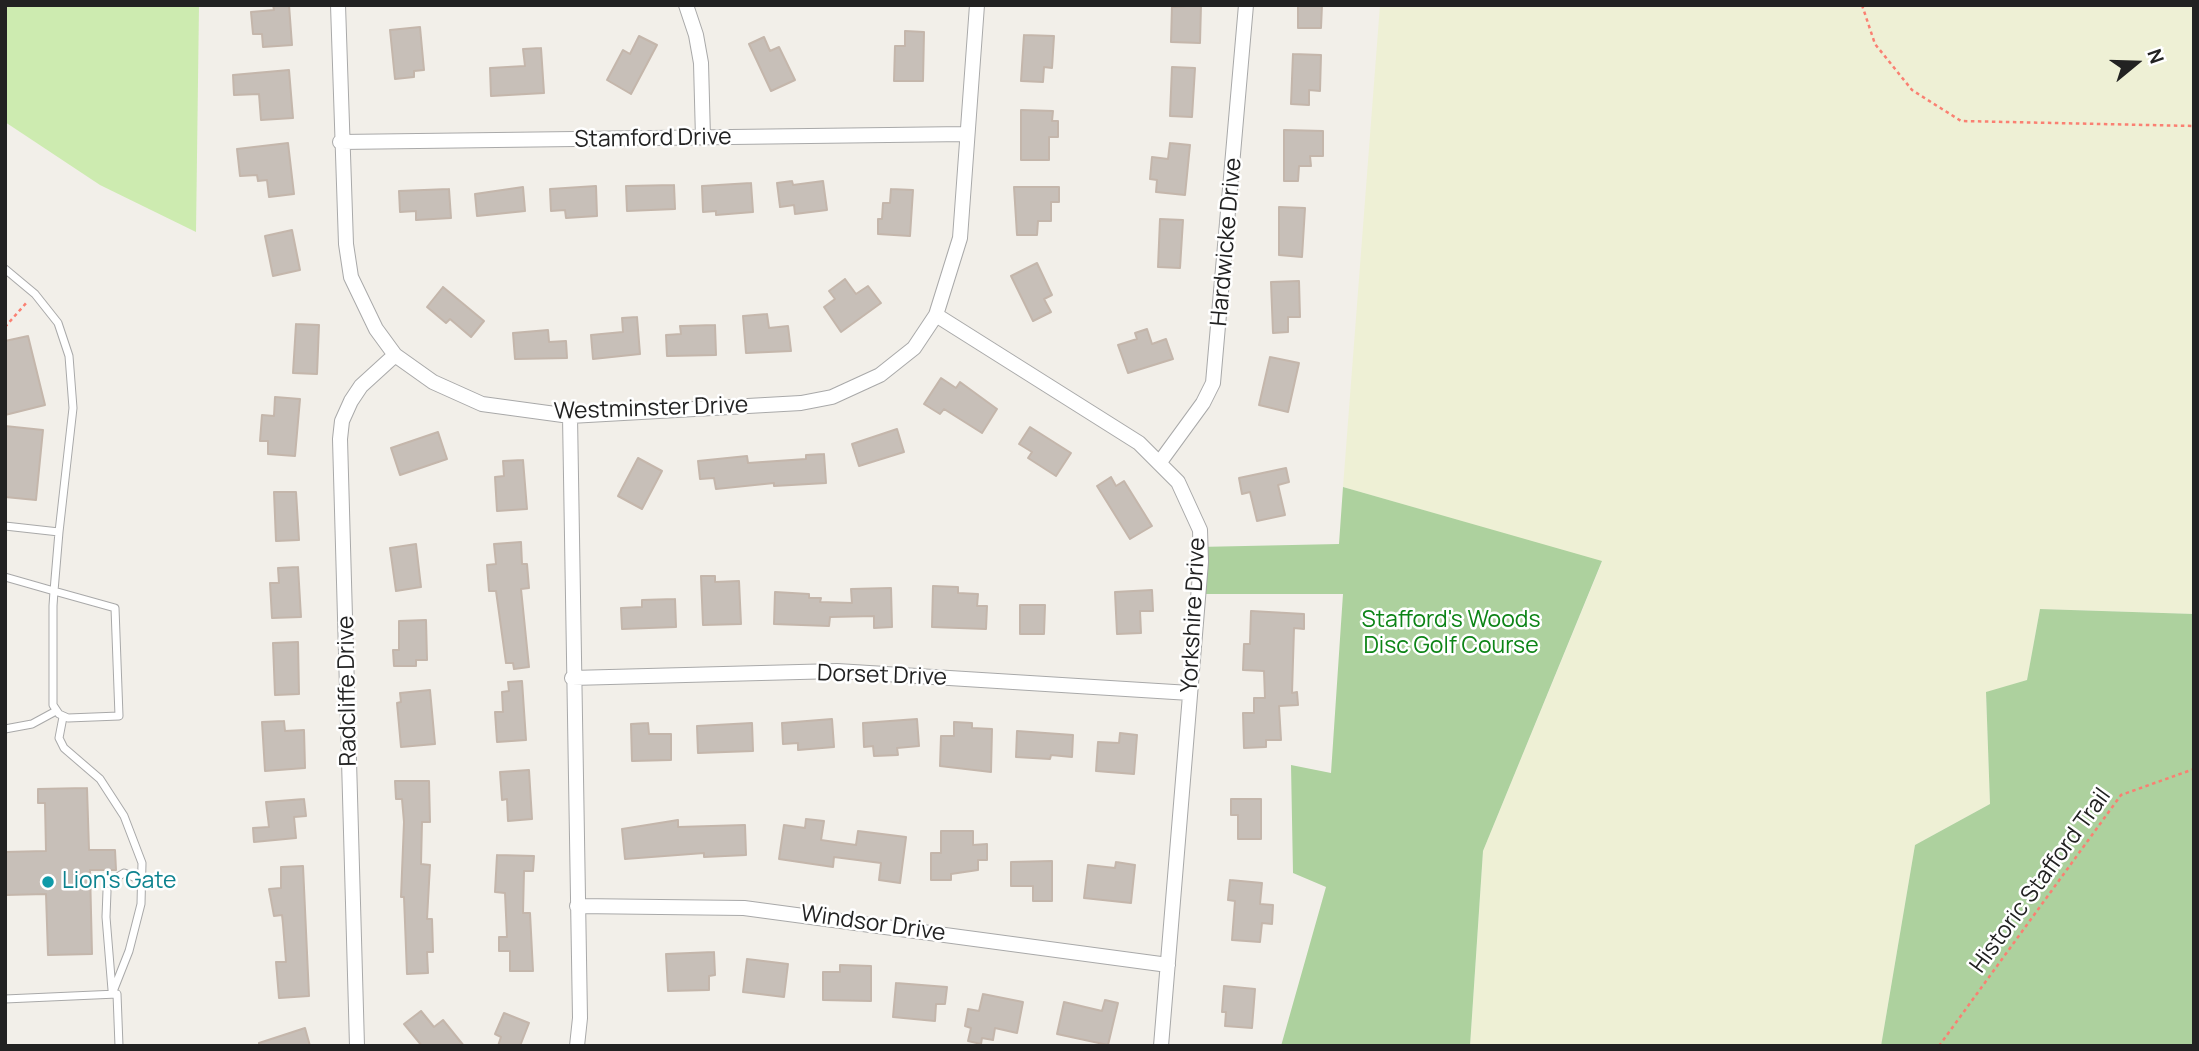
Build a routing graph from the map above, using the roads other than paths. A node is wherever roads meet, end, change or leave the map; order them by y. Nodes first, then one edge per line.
1 (338, 5) edge
2 (685, 5) edge
3 (977, 5) edge
4 (1247, 5) edge
5 (966, 134) junction
6 (703, 138) junction
7 (340, 142) junction
8 (5, 269) edge
9 (936, 315) junction
10 (395, 355) junction
11 (570, 416) junction
12 (1160, 462) junction
13 (5, 526) edge
14 (59, 532) junction
15 (5, 577) edge
16 (54, 591) junction
17 (572, 678) junction
18 (1190, 693) junction
19 (60, 714) junction
20 (5, 729) edge
21 (114, 878) dead end
22 (141, 880) junction
23 (107, 891) dead end
24 (577, 906) junction
25 (1168, 965) junction
26 (112, 994) junction
27 (5, 999) edge
28 (119, 1046) edge
29 (357, 1046) edge
30 (577, 1046) edge
31 (1161, 1046) edge

1 - 7 street, Westminster Drive
2 - 6 street
3 - 5 street, Westminster Drive
4 - 12 street, Hardwicke Drive
5 - 6 street, Stamford Drive
5 - 9 street, Westminster Drive
6 - 7 street, Stamford Drive
7 - 10 street, Westminster Drive
8 - 14 lane
9 - 11 street, Westminster Drive
9 - 12 street, Yorkshire Drive
10 - 11 street, Westminster Drive
10 - 29 street, Radcliffe Drive
11 - 17 street
12 - 18 street, Yorkshire Drive
13 - 14 lane
14 - 16 lane
15 - 16 lane
16 - 19 lane
16 - 19 lane
17 - 18 street, Dorset Drive
17 - 24 street
18 - 25 street, Yorkshire Drive
19 - 20 lane
19 - 22 lane
21 - 22 lane
22 - 26 lane
23 - 26 lane
24 - 25 street, Windsor Drive
24 - 30 street
25 - 31 street, Yorkshire Drive
26 - 27 lane
26 - 28 lane

